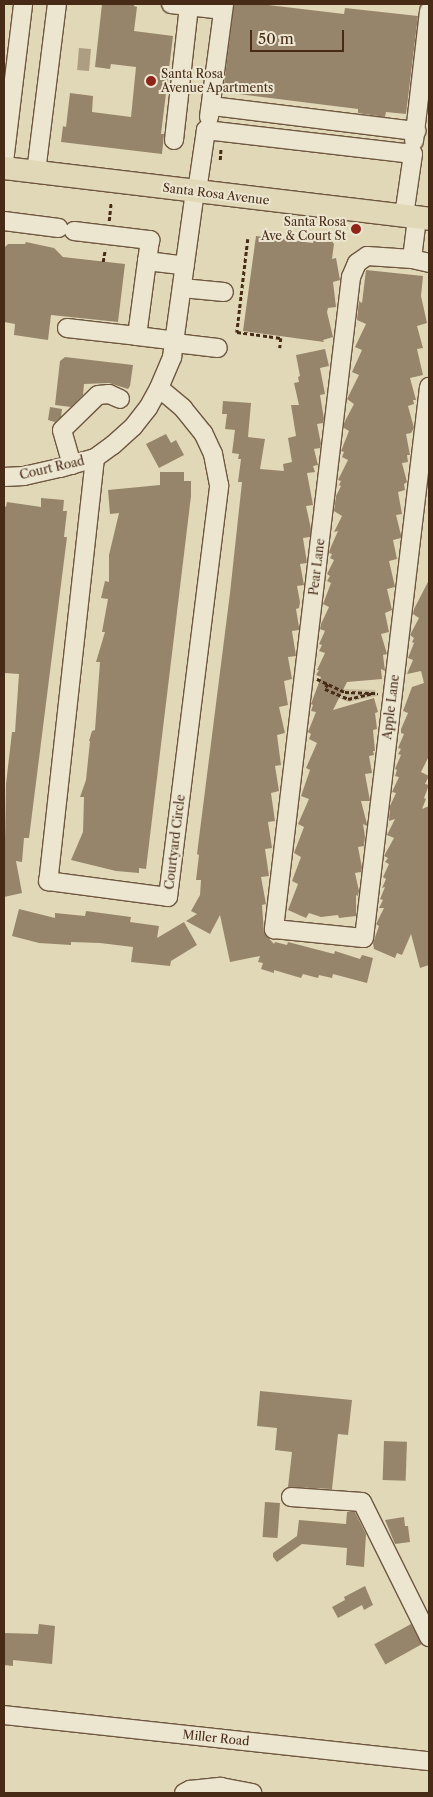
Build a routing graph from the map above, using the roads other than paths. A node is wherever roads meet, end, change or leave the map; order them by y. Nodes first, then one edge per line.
1 (23, 4) edge
2 (57, 4) edge
3 (171, 4) edge
4 (428, 4) edge
5 (189, 6) junction
6 (224, 7) edge
7 (429, 10) edge
8 (11, 39) edge
9 (212, 106) junction
10 (206, 130) junction
11 (416, 131) junction
12 (174, 140) dead end
13 (413, 154) junction
14 (4, 162) edge
15 (4, 168) edge
16 (36, 172) junction
17 (196, 191) junction
18 (417, 218) edge
19 (4, 221) edge
20 (412, 259) junction
21 (147, 261) junction
22 (429, 263) edge
23 (185, 266) junction
24 (182, 288) junction
25 (224, 292) dead end
26 (67, 328) dead end
27 (137, 336) junction
28 (174, 347) junction
29 (218, 348) dead end
30 (429, 387) edge
31 (159, 388) junction
32 (120, 399) dead end
33 (95, 458) junction
34 (72, 465) junction
35 (4, 477) edge
36 (274, 929) joint
37 (291, 1497) dead end
38 (429, 1637) edge
39 (4, 1715) edge
40 (429, 1761) edge
41 (184, 1793) edge
42 (252, 1793) edge

1 - 8 street
2 - 16 street
3 - 5 street
4 - 7 street
5 - 6 street
5 - 12 street
6 - 9 street
7 - 11 street
8 - 14 street
9 - 10 street
9 - 11 street
10 - 13 street
10 - 17 street
11 - 13 street
13 - 18 street
15 - 16 main road, Santa Rosa Avenue
16 - 17 main road, Santa Rosa Avenue
17 - 18 main road, Santa Rosa Avenue
17 - 23 street
18 - 20 street
19 - 21 street
20 - 22 street
20 - 36 street, Pear Lane
21 - 23 street
21 - 27 street
23 - 24 street
24 - 25 street
24 - 28 street
26 - 27 street
27 - 28 street
28 - 29 street
28 - 31 street
30 - 36 street, Apple Lane
31 - 33 street, Court Road
31 - 33 street, Courtyard Circle
32 - 34 street
33 - 34 street, Court Road
34 - 35 street, Court Road
37 - 38 street
39 - 40 street, Miller Road
41 - 42 street

